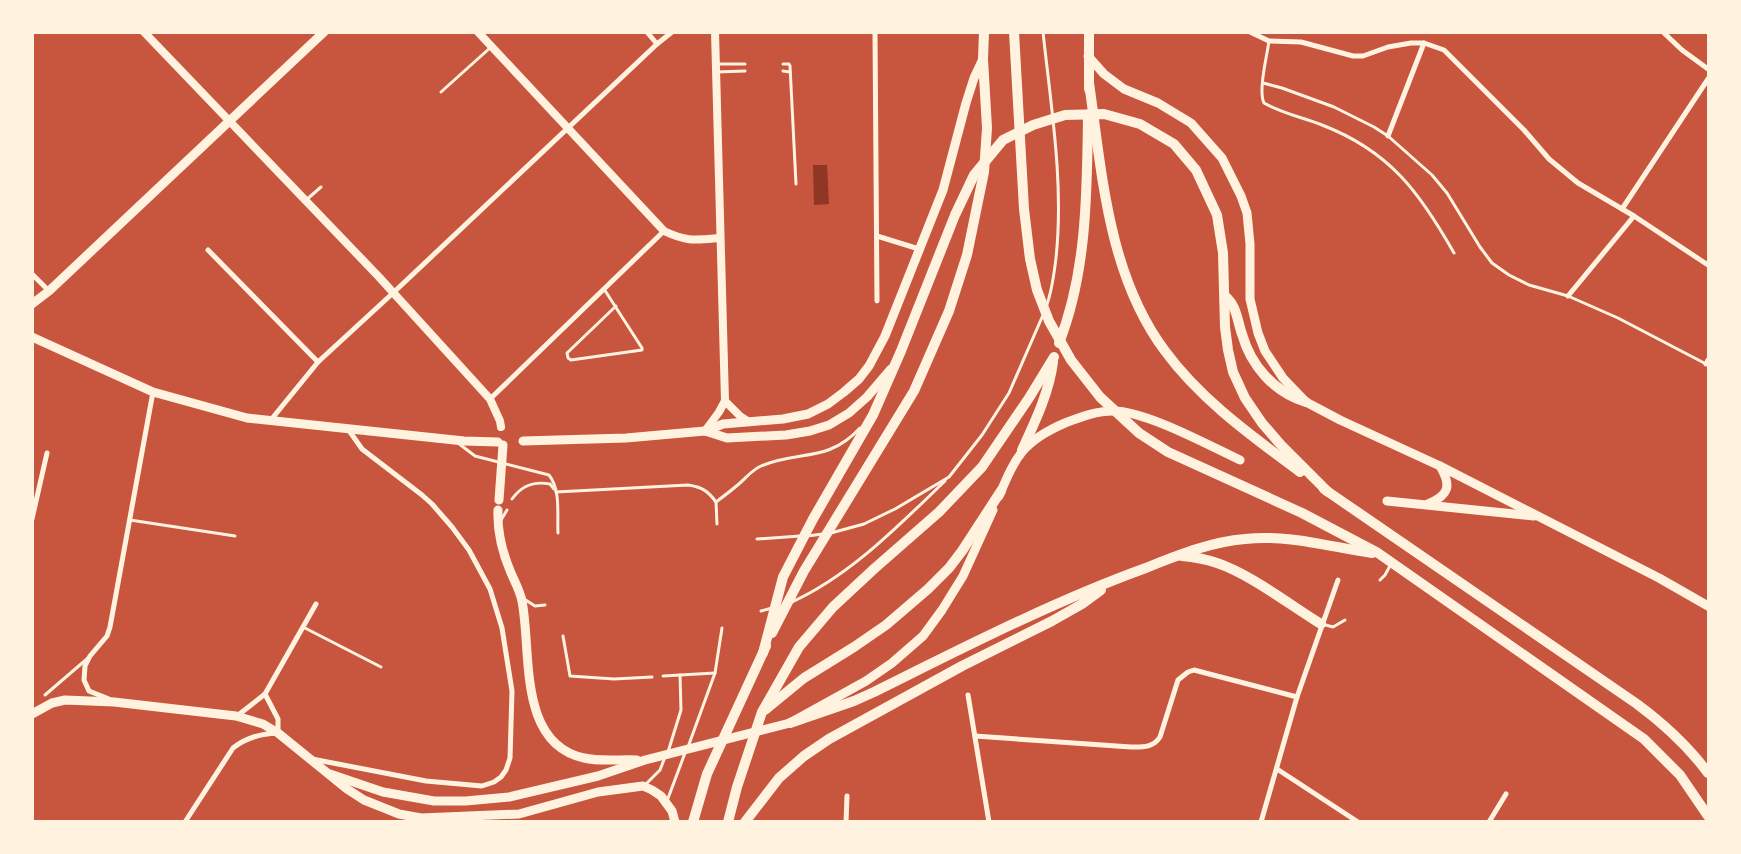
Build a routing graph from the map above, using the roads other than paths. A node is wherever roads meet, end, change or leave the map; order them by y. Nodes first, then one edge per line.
1 (144, 32) edge
2 (478, 32) edge
3 (646, 32) edge
4 (672, 32) edge
5 (715, 32) edge
6 (875, 32) edge
7 (977, 32) edge
8 (984, 32) edge
9 (1014, 32) edge
10 (1042, 32) edge
11 (1250, 32) edge
12 (1663, 32) edge
13 (319, 34) edge
14 (1088, 35) edge
15 (1269, 41) junction
16 (1424, 42) junction
17 (657, 44) junction
18 (983, 44) junction
19 (491, 47) junction
20 (1088, 56) junction
21 (983, 58) junction
22 (745, 64) dead end
23 (783, 64) dead end
24 (716, 68) junction
25 (1708, 69) edge
26 (745, 71) dead end
27 (783, 71) dead end
28 (790, 72) junction
29 (1708, 79) edge
30 (1089, 83) junction
31 (1263, 84) junction
32 (440, 92) dead end
33 (229, 122) junction
34 (568, 129) junction
35 (1388, 136) junction
36 (796, 184) dead end
37 (322, 187) dead end
38 (305, 201) junction
39 (1622, 209) junction
40 (1634, 216) junction
41 (664, 231) junction
42 (877, 236) junction
43 (720, 238) junction
44 (208, 250) dead end
45 (919, 250) junction
46 (1454, 254) dead end
47 (1708, 265) edge
48 (32, 274) edge
49 (604, 289) junction
50 (48, 291) junction
51 (393, 293) junction
52 (1225, 293) junction
53 (1568, 296) junction
54 (877, 301) dead end
55 (32, 304) edge
56 (616, 306) junction
57 (32, 337) edge
58 (1054, 357) junction
59 (318, 362) junction
60 (895, 363) junction
61 (1708, 363) edge
62 (153, 392) junction
63 (490, 399) junction
64 (725, 401) junction
65 (1306, 402) junction
66 (873, 415) junction
67 (270, 421) junction
68 (749, 422) junction
69 (502, 427) dead end
70 (348, 430) junction
71 (705, 431) junction
72 (453, 440) junction
73 (524, 441) dead end
74 (1022, 450) junction
75 (47, 452) dead end
76 (1240, 460) dead end
77 (502, 462) junction
78 (1440, 466) junction
79 (949, 477) junction
80 (1001, 491) junction
81 (556, 492) junction
82 (1328, 492) junction
83 (512, 499) dead end
84 (498, 500) dead end
85 (1387, 501) dead end
86 (716, 502) junction
87 (1425, 505) junction
88 (502, 510) dead end
89 (1539, 516) junction
90 (32, 519) edge
91 (129, 520) junction
92 (717, 524) dead end
93 (558, 533) dead end
94 (235, 536) dead end
95 (757, 539) dead end
96 (1378, 553) junction
97 (1179, 555) junction
98 (1392, 563) junction
99 (1116, 579) junction
100 (1338, 580) dead end
101 (1380, 580) dead end
102 (521, 597) junction
103 (316, 604) dead end
104 (545, 605) dead end
105 (1708, 606) edge
106 (761, 611) dead end
107 (1345, 620) dead end
108 (1321, 624) junction
109 (303, 627) junction
110 (722, 628) dead end
111 (563, 636) dead end
112 (763, 653) junction
113 (90, 656) junction
114 (381, 667) dead end
115 (715, 673) junction
116 (680, 675) junction
117 (663, 676) dead end
118 (652, 677) dead end
119 (265, 694) junction
120 (45, 695) dead end
121 (968, 695) dead end
122 (1298, 697) junction
123 (114, 702) junction
124 (762, 712) junction
125 (32, 714) edge
126 (236, 716) junction
127 (790, 723) junction
128 (278, 733) junction
129 (975, 736) junction
130 (311, 759) junction
131 (645, 760) junction
132 (1277, 769) junction
133 (1708, 773) edge
134 (330, 774) junction
135 (643, 786) junction
136 (1506, 794) dead end
137 (847, 796) dead end
138 (666, 802) junction
139 (1708, 816) edge
140 (398, 818) edge
141 (518, 818) edge
142 (185, 822) edge
143 (675, 822) edge
144 (693, 822) edge
145 (728, 822) edge
146 (745, 822) edge
147 (846, 822) edge
148 (989, 822) edge
149 (1261, 822) edge
150 (1358, 822) edge
151 (1489, 822) edge

1 - 33 street
2 - 19 street
3 - 17 street
4 - 17 street
5 - 24 street
6 - 42 street
7 - 18 main road
8 - 18 highway
9 - 96 highway
10 - 79 lane
11 - 15 street
12 - 25 street
13 - 33 main road
14 - 20 highway
15 - 16 street
15 - 31 lane
16 - 35 street
16 - 39 street
17 - 34 street
18 - 21 highway
19 - 32 lane
19 - 34 street
20 - 30 highway
20 - 65 main road
21 - 45 main road
21 - 112 highway
22 - 24 lane
23 - 28 lane
24 - 26 lane
24 - 43 street
27 - 28 lane
28 - 36 lane
29 - 39 street
30 - 58 highway
30 - 82 highway
31 - 35 lane
31 - 46 lane
33 - 38 street
33 - 50 main road
34 - 41 street
34 - 51 street
35 - 53 lane
37 - 38 lane
38 - 51 street
39 - 40 street
40 - 47 street
40 - 53 street
41 - 43 street
41 - 49 street
42 - 45 street
42 - 54 street
43 - 64 street
44 - 59 street
45 - 68 main road
48 - 50 street
49 - 56 lane
49 - 63 street
50 - 55 main road
51 - 59 street
51 - 63 street
52 - 60 highway
52 - 65 highway
52 - 82 highway
53 - 61 lane
56 - 56 lane
57 - 62 main road
58 - 74 highway
58 - 124 highway
59 - 67 street
60 - 66 highway
60 - 71 main road
62 - 67 main road
62 - 91 street
63 - 69 street
64 - 68 street
64 - 71 street
65 - 78 main road
66 - 86 lane
66 - 112 highway
67 - 70 main road
68 - 71 main road
70 - 72 main road
70 - 130 street
71 - 73 main road
72 - 77 lane
72 - 77 main road
74 - 76 main road
74 - 80 main road
75 - 90 street
77 - 81 lane
77 - 84 main road
78 - 87 main road
78 - 89 main road
79 - 95 lane
79 - 106 lane
80 - 124 highway
80 - 127 main road
81 - 83 lane
81 - 86 lane
81 - 93 lane
82 - 133 highway
85 - 87 main road
86 - 92 lane
87 - 89 main road
88 - 102 main road
89 - 105 main road
91 - 94 lane
91 - 113 street
96 - 97 highway
96 - 98 highway
97 - 99 highway
97 - 108 highway
98 - 101 lane
98 - 139 highway
99 - 127 highway
99 - 146 highway
100 - 108 street
102 - 104 lane
102 - 131 main road
103 - 109 street
107 - 108 lane
108 - 122 street
109 - 114 lane
109 - 119 street
110 - 115 lane
111 - 118 lane
112 - 144 highway
113 - 120 lane
113 - 123 street
115 - 116 lane
115 - 138 lane
116 - 117 lane
116 - 135 lane
119 - 126 street
119 - 128 street
121 - 129 street
122 - 129 street
122 - 132 street
123 - 125 main road
123 - 126 main road
124 - 145 highway
126 - 128 main road
127 - 131 main road
128 - 130 main road
128 - 142 street
129 - 148 street
130 - 134 main road
131 - 134 main road
132 - 149 street
132 - 150 street
134 - 140 main road
135 - 138 main road
135 - 141 main road
136 - 151 street
137 - 147 street
138 - 143 main road
140 - 141 main road

